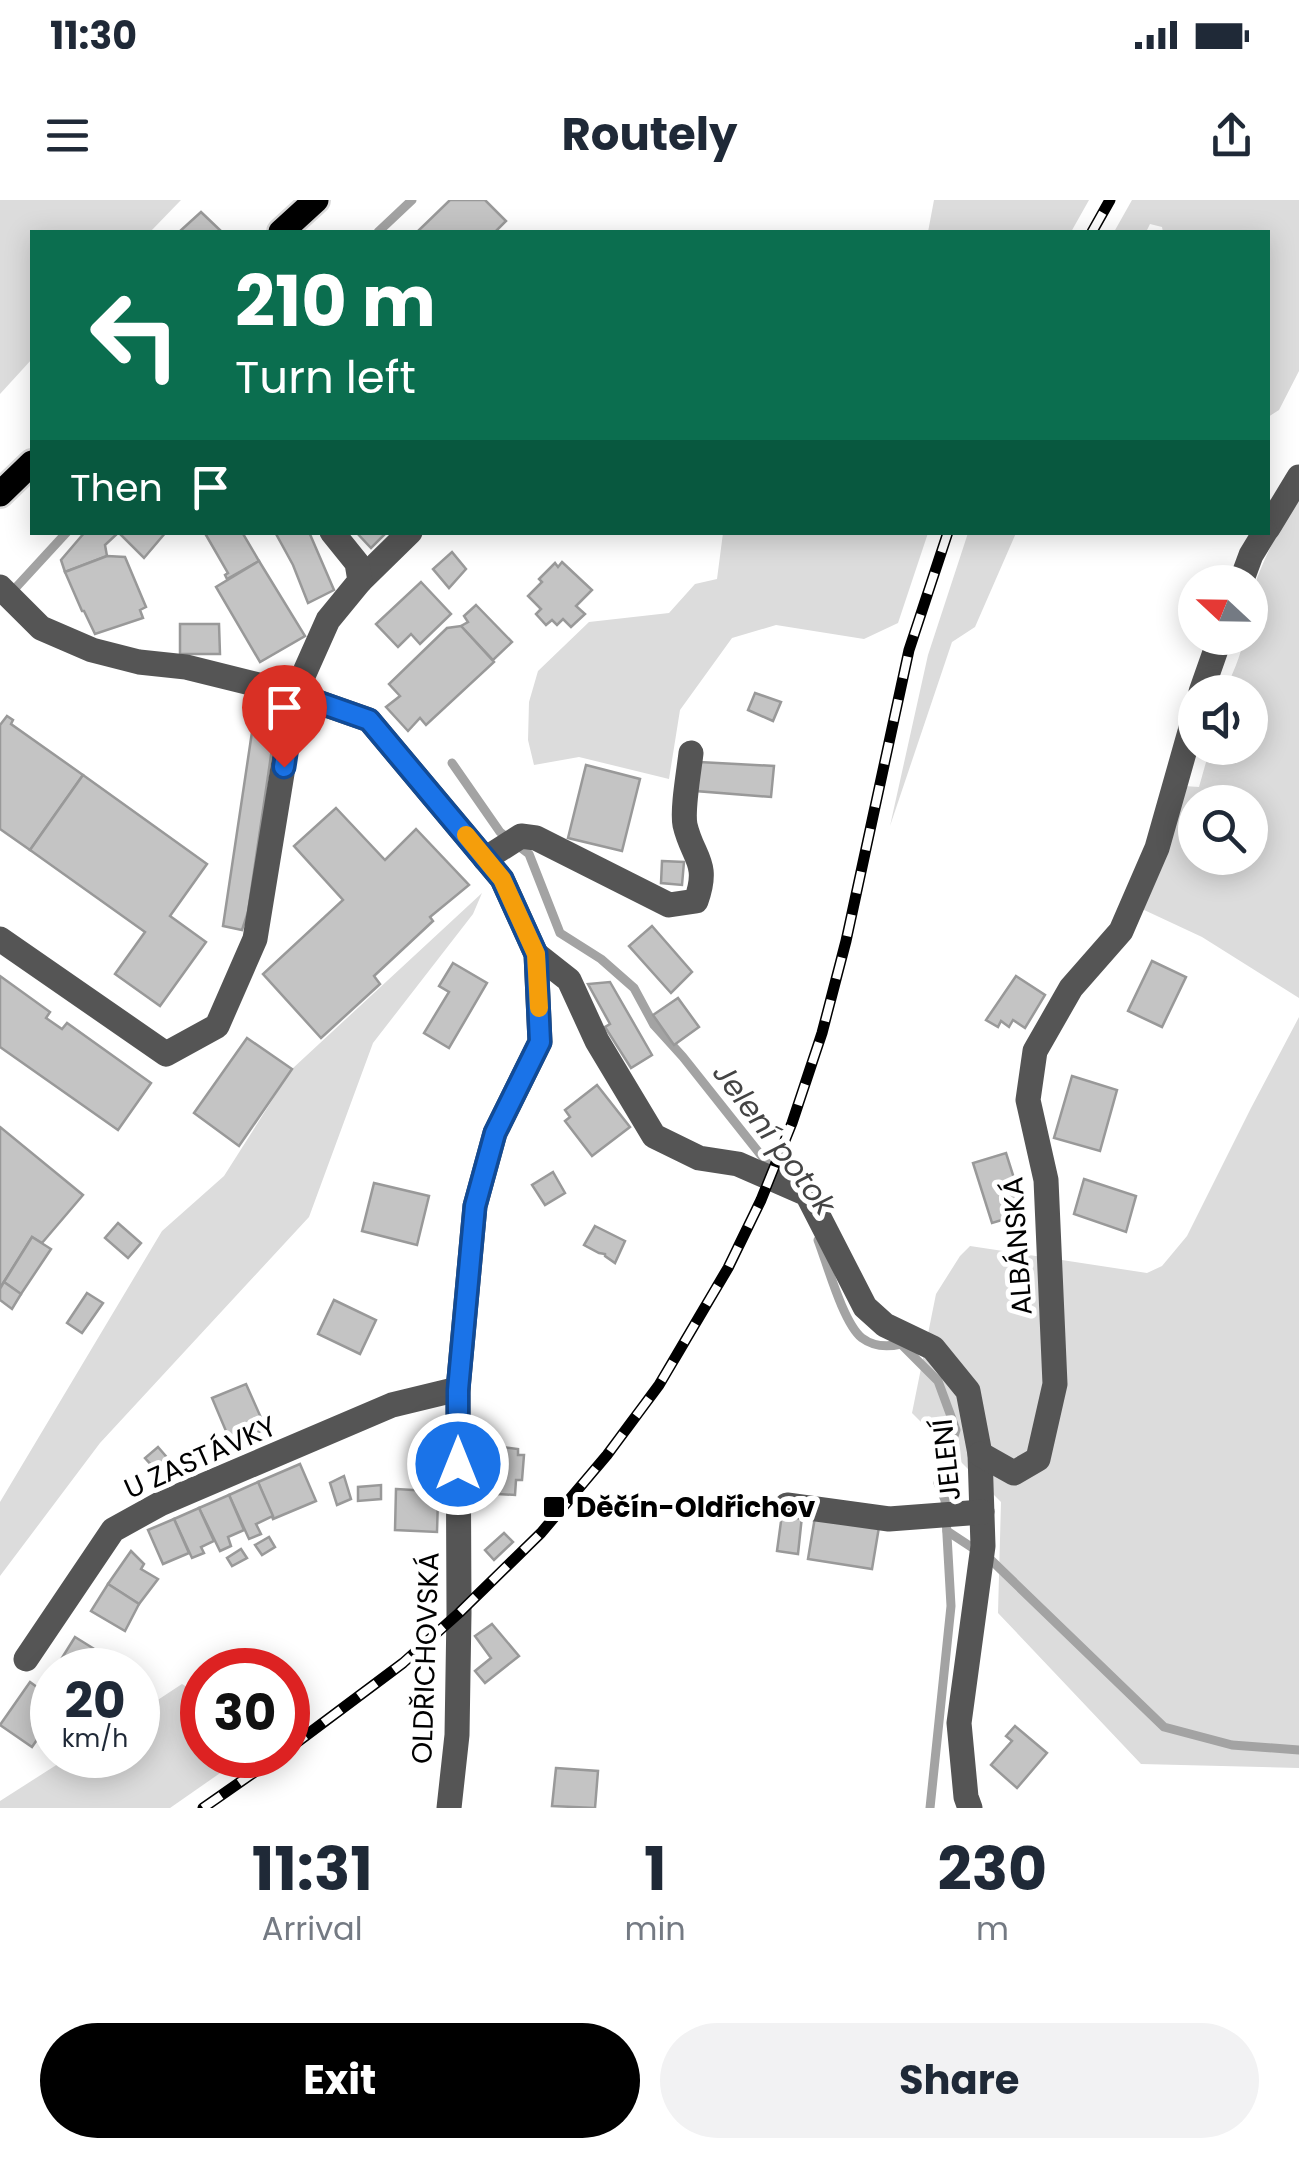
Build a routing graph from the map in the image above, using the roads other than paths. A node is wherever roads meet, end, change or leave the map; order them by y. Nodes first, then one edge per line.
1 (316, 200) edge
2 (283, 230) edge
3 (30, 465) edge
4 (1299, 478) edge
5 (0, 494) edge
6 (1270, 524) edge
7 (334, 535) edge
8 (407, 535) edge
9 (1263, 535) edge
10 (1247, 565) edge
11 (360, 581) junction
12 (8, 595) edge
13 (295, 694) junction
14 (691, 753) dead end
15 (1181, 765) edge
16 (504, 847) junction
17 (0, 939) edge
18 (536, 954) junction
19 (458, 1390) junction
20 (980, 1454) junction
21 (787, 1505) dead end
22 (957, 1513) junction
23 (26, 1659) dead end
24 (449, 1808) edge
25 (970, 1808) edge

1 - 2 main road
3 - 5 main road
4 - 6 street
7 - 11 street
8 - 11 street
9 - 10 street
11 - 13 street
12 - 13 street, OLDŘICHOVSKÁ
13 - 16 street, OLDŘICHOVSKÁ
13 - 17 street
14 - 16 street
15 - 20 street, ALBÁNSKÁ
16 - 18 street, OLDŘICHOVSKÁ
18 - 19 street, OLDŘICHOVSKÁ
18 - 20 street, JELENÍ
19 - 23 street, U ZASTÁVKY
19 - 24 street, OLDŘICHOVSKÁ
20 - 22 street, JELENÍ
21 - 22 street
22 - 25 street, JELENÍ

